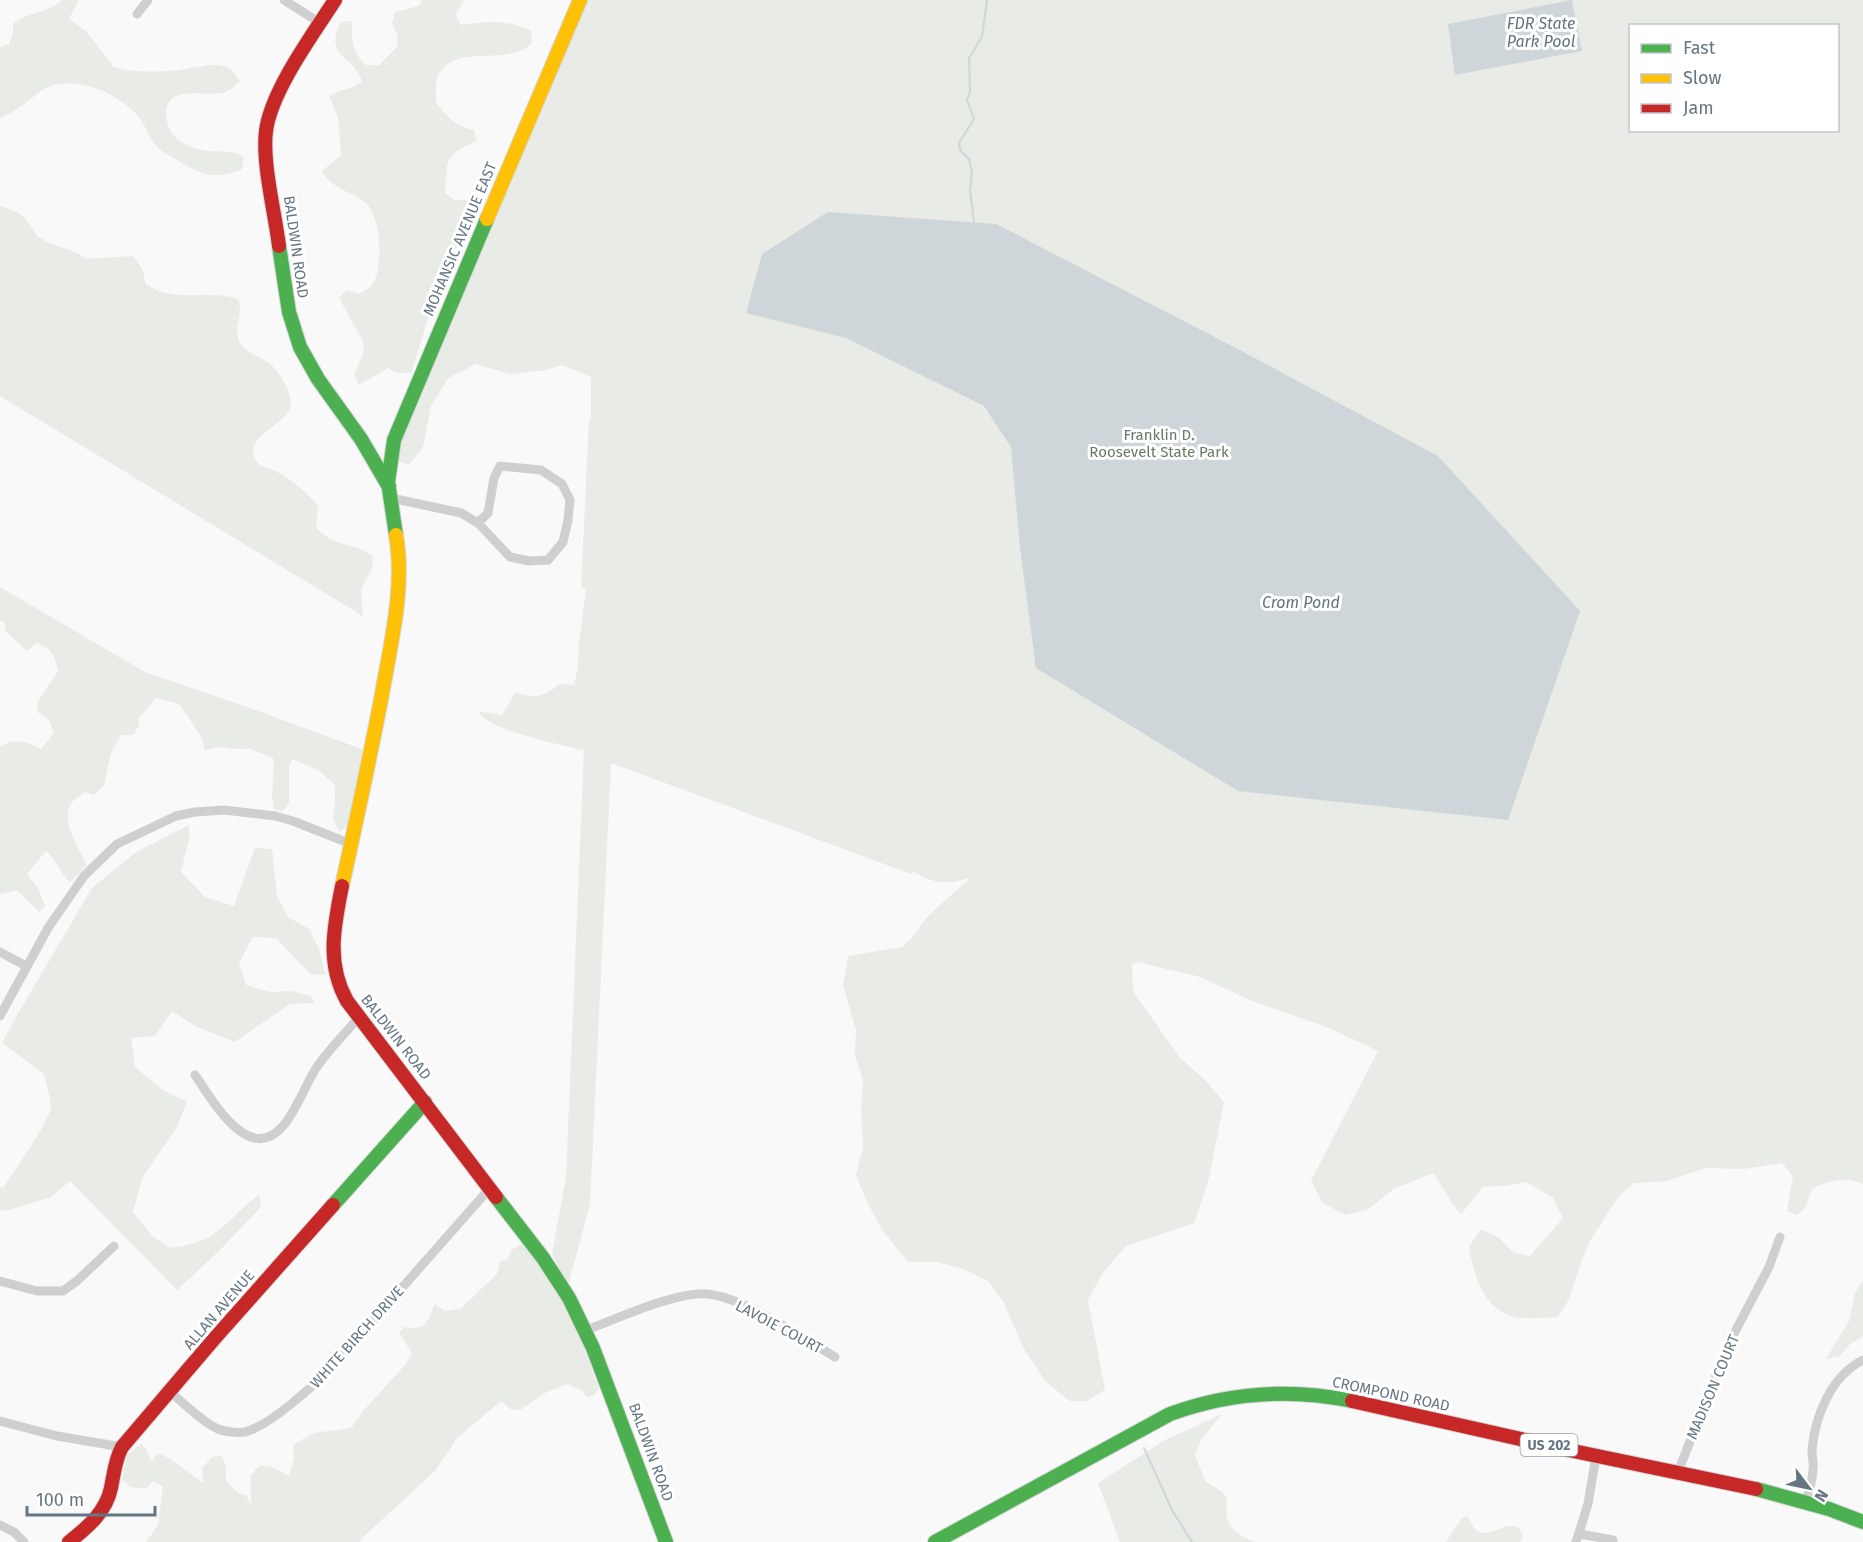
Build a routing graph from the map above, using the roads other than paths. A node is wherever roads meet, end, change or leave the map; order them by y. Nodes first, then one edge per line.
1 (148, 0) edge
2 (285, 0) edge
3 (335, 0) edge
4 (580, 0) edge
5 (136, 14) dead end
6 (320, 23) junction
7 (390, 494) junction
8 (478, 523) junction
9 (351, 844) junction
10 (0, 952) edge
11 (26, 966) junction
12 (0, 1016) edge
13 (359, 1017) junction
14 (195, 1075) dead end
15 (425, 1102) junction
16 (489, 1188) junction
17 (1780, 1237) dead end
18 (114, 1246) dead end
19 (0, 1281) edge
20 (585, 1331) junction
21 (835, 1357) dead end
22 (1863, 1360) edge
23 (170, 1392) junction
24 (0, 1421) edge
25 (122, 1447) junction
26 (1596, 1456) junction
27 (1678, 1472) junction
28 (1806, 1501) junction
29 (1863, 1522) edge
30 (0, 1525) edge
31 (1577, 1538) edge
32 (1613, 1540) dead end
33 (24, 1542) edge
34 (69, 1542) edge
35 (666, 1542) edge
36 (935, 1542) edge

1 - 5 street
2 - 6 street
3 - 6 main road, BALDWIN ROAD
4 - 7 main road, MOHANSIC AVENUE EAST
6 - 7 main road, BALDWIN ROAD
7 - 8 street
7 - 9 main road, BALDWIN ROAD
8 - 8 street
9 - 11 street
9 - 13 main road, BALDWIN ROAD
10 - 11 street
11 - 12 street
13 - 14 street
13 - 15 main road, BALDWIN ROAD
15 - 16 main road, BALDWIN ROAD
15 - 23 main road, ALLAN AVENUE
16 - 20 main road, BALDWIN ROAD
16 - 23 street, WHITE BIRCH DRIVE
17 - 27 street, MADISON COURT
18 - 19 street
20 - 21 street, LAVOIE COURT
20 - 35 main road, BALDWIN ROAD
22 - 28 street
23 - 25 main road, ALLAN AVENUE
24 - 25 street
25 - 34 main road
26 - 27 main road, CROMPOND ROAD / US 202
26 - 31 street
26 - 36 main road, CROMPOND ROAD / US 202
27 - 28 main road, CROMPOND ROAD / US 202
28 - 29 main road, CROMPOND ROAD / US 202
30 - 33 street
31 - 32 street

